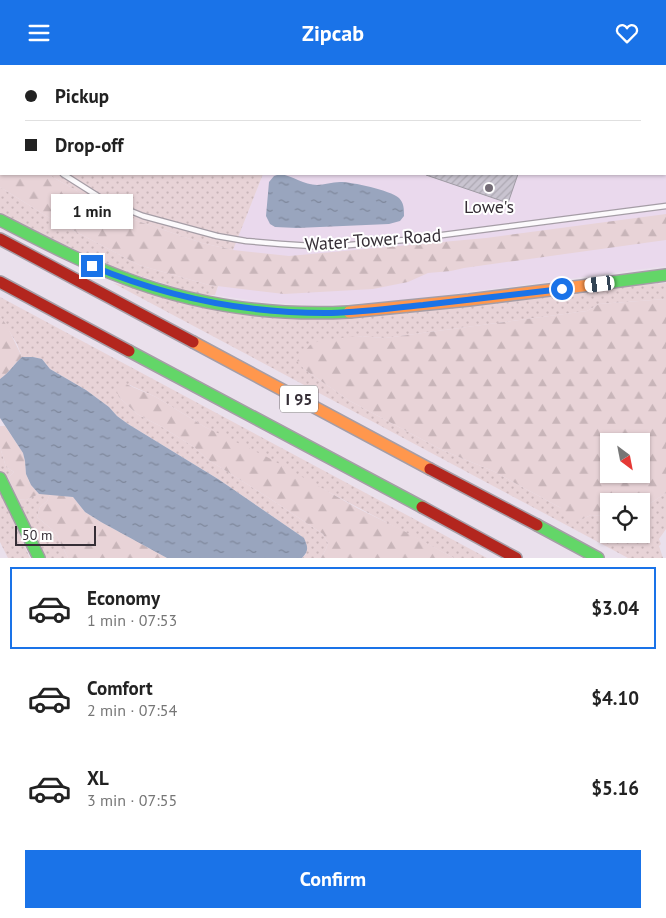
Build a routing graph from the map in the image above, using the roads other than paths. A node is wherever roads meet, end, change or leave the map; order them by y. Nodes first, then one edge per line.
1 (65, 175) edge
2 (666, 206) edge
3 (0, 220) edge
4 (0, 239) edge
5 (666, 275) edge
6 (0, 282) edge
7 (0, 478) edge
8 (39, 558) edge
9 (516, 558) edge
10 (598, 558) edge

1 - 2 lane, Water Tower Road
3 - 5 highway
4 - 10 highway, I 95
6 - 9 highway, I 95
7 - 8 highway

